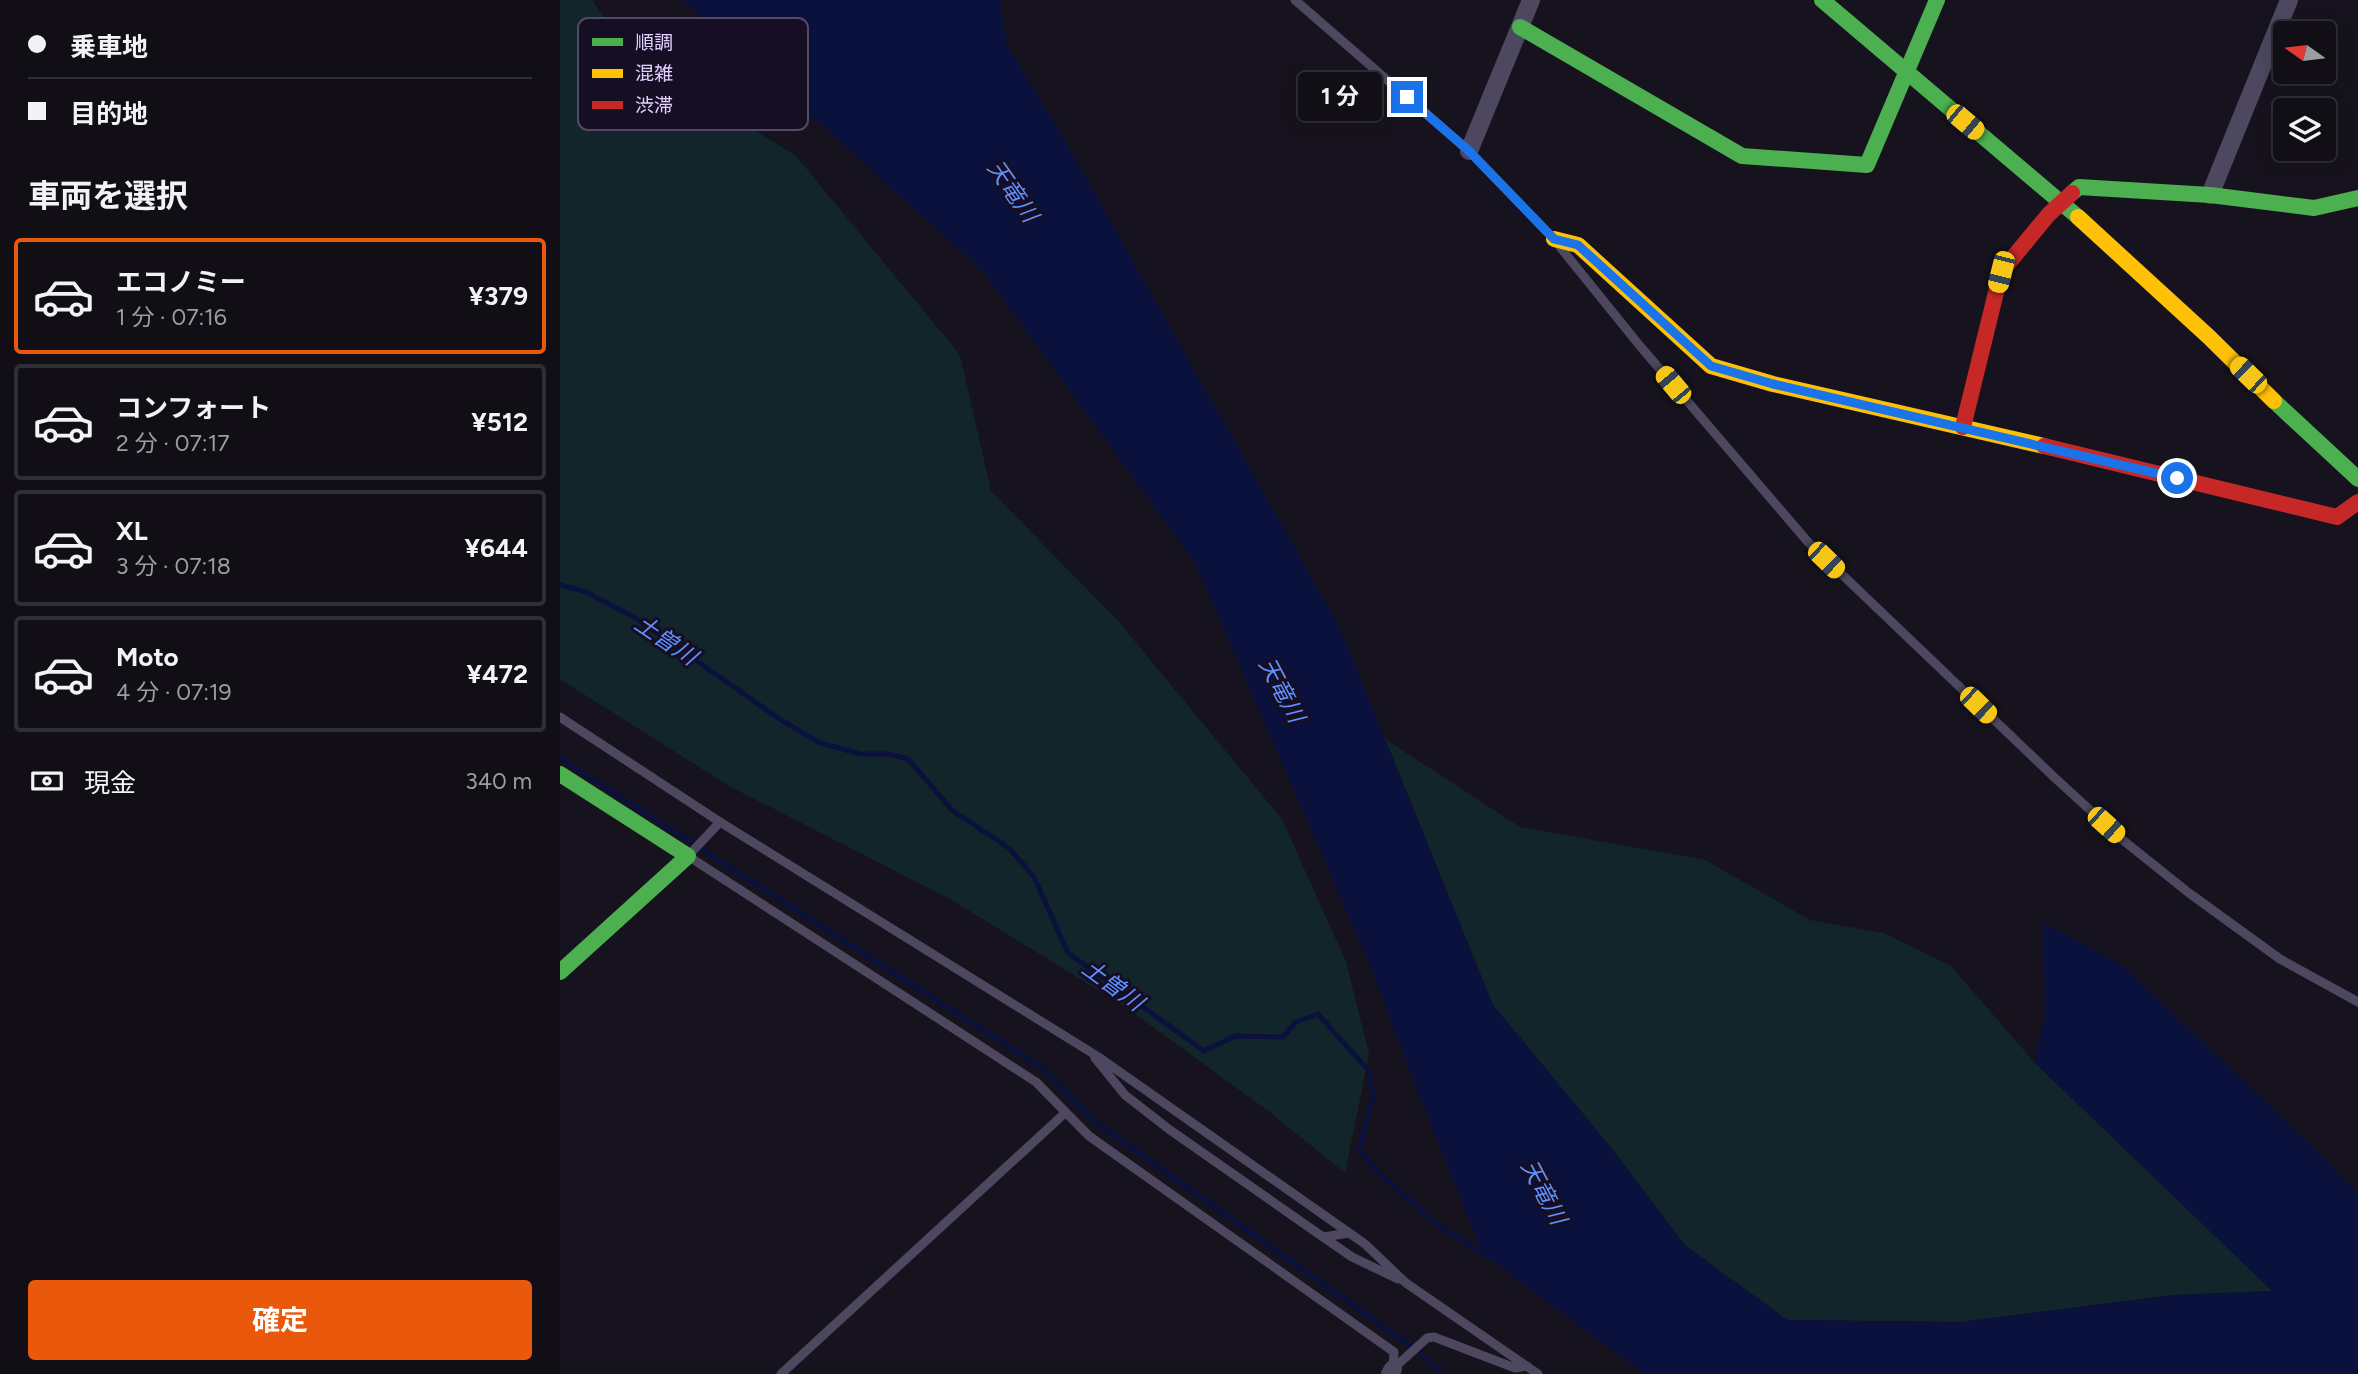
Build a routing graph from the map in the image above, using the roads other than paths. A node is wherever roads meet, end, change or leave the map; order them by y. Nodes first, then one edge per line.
1 (1296, 0) edge
2 (1531, 0) edge
3 (1822, 0) edge
4 (1937, 0) edge
5 (2289, 0) edge
6 (1520, 27) junction
7 (1908, 74) junction
8 (1469, 151) junction
9 (2210, 195) junction
10 (2358, 198) edge
11 (2061, 202) junction
12 (1554, 239) junction
13 (1963, 427) junction
14 (2358, 478) edge
15 (2358, 502) edge
16 (560, 717) edge
17 (560, 774) edge
18 (720, 822) junction
19 (690, 854) junction
20 (560, 972) edge
21 (2358, 1002) edge
22 (1089, 1051) junction
23 (1065, 1113) junction
24 (1349, 1233) junction
25 (1323, 1237) junction
26 (1406, 1283) junction
27 (1527, 1366) junction
28 (1392, 1372) edge
29 (781, 1374) edge
30 (1538, 1374) edge

1 - 8 lane
2 - 6 street
3 - 7 street
4 - 7 street
5 - 9 street
6 - 7 street
6 - 8 street
7 - 11 street
8 - 12 lane
9 - 10 street
9 - 11 street
11 - 13 street
11 - 14 street
12 - 13 street
12 - 21 lane
13 - 15 street
16 - 18 lane
17 - 19 street
18 - 19 lane
18 - 22 lane
19 - 20 street
19 - 23 lane
22 - 24 lane
22 - 25 lane
23 - 28 lane
23 - 29 lane
24 - 25 lane
24 - 26 lane
25 - 26 lane
26 - 27 lane
27 - 28 lane
27 - 30 lane

